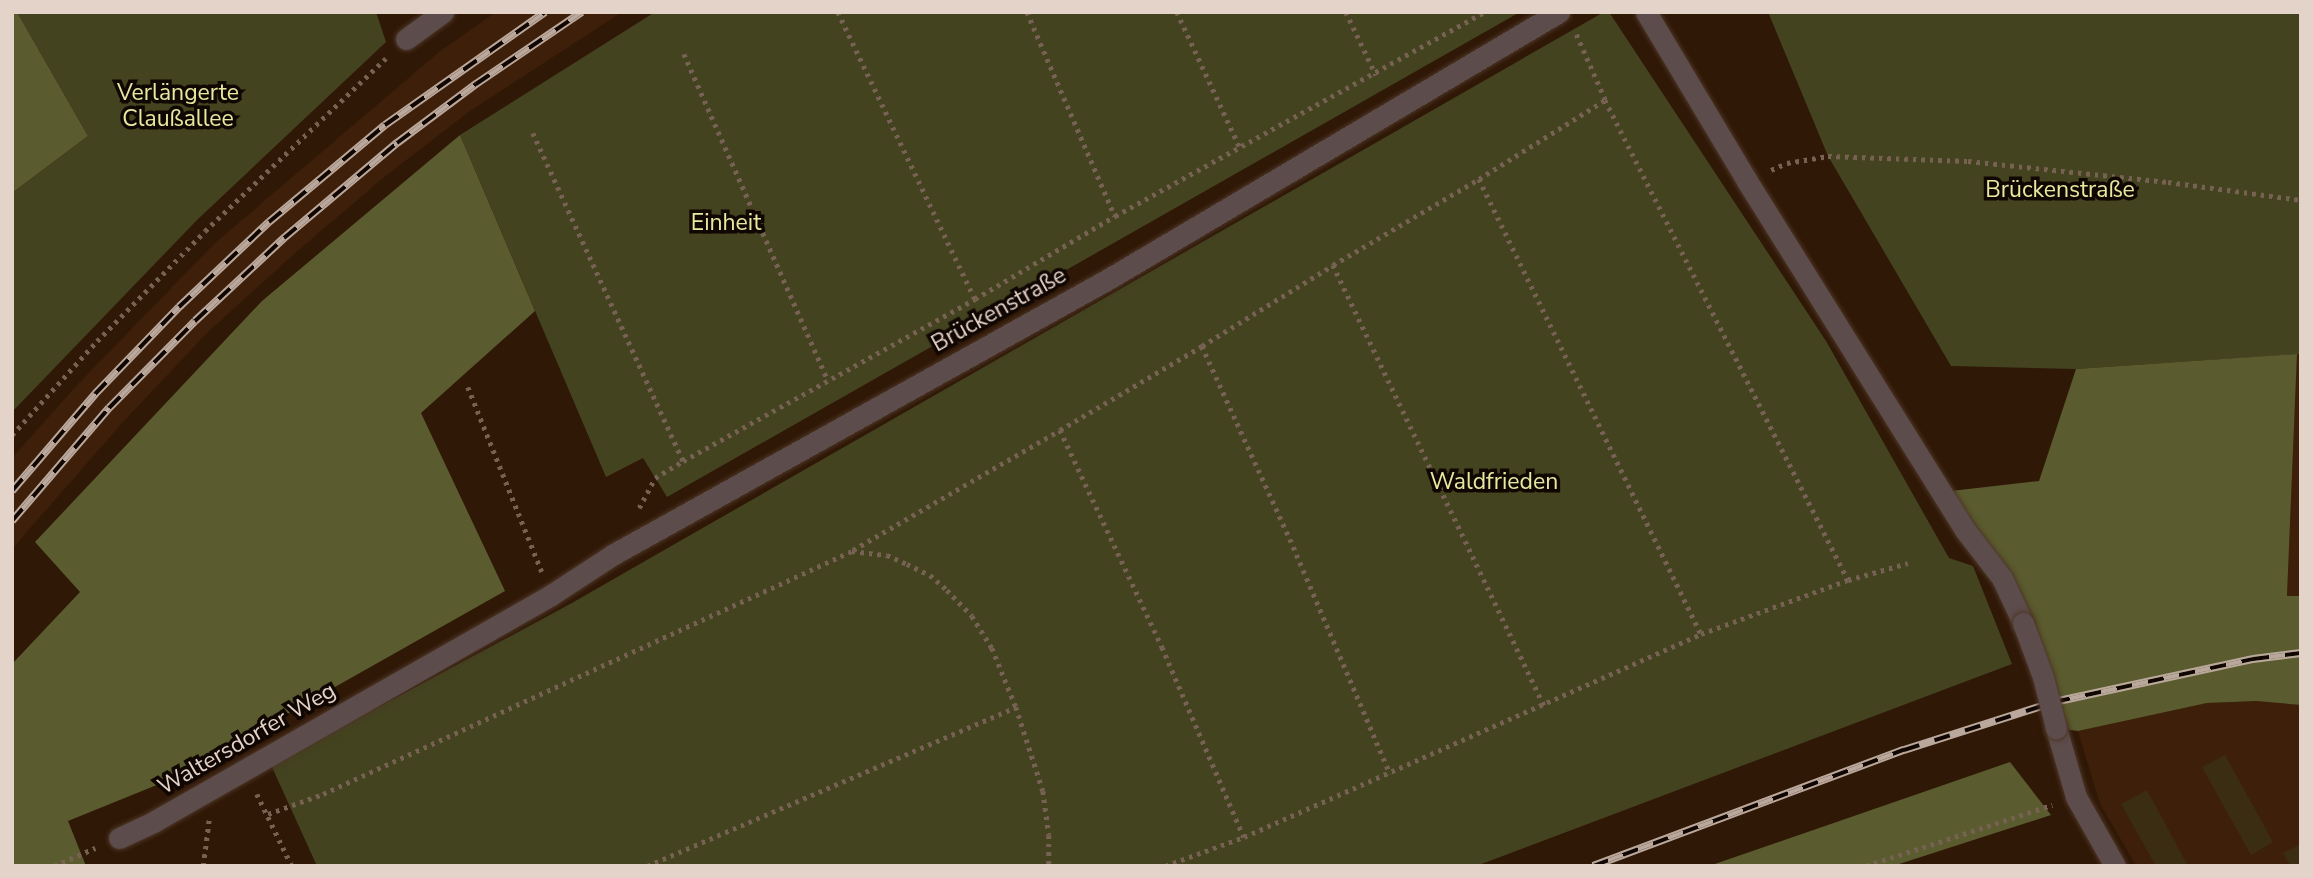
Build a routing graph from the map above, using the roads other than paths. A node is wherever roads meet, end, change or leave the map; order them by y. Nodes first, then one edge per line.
1 (443, 12) edge
2 (1646, 12) edge
3 (1564, 16) edge
4 (406, 39) road end
5 (460, 647) joint
6 (119, 838) road end
7 (2115, 866) edge

1 - 4 street
2 - 7 street, bridge
3 - 5 street, Brückenstraße
5 - 6 street, Waltersdorfer Weg

